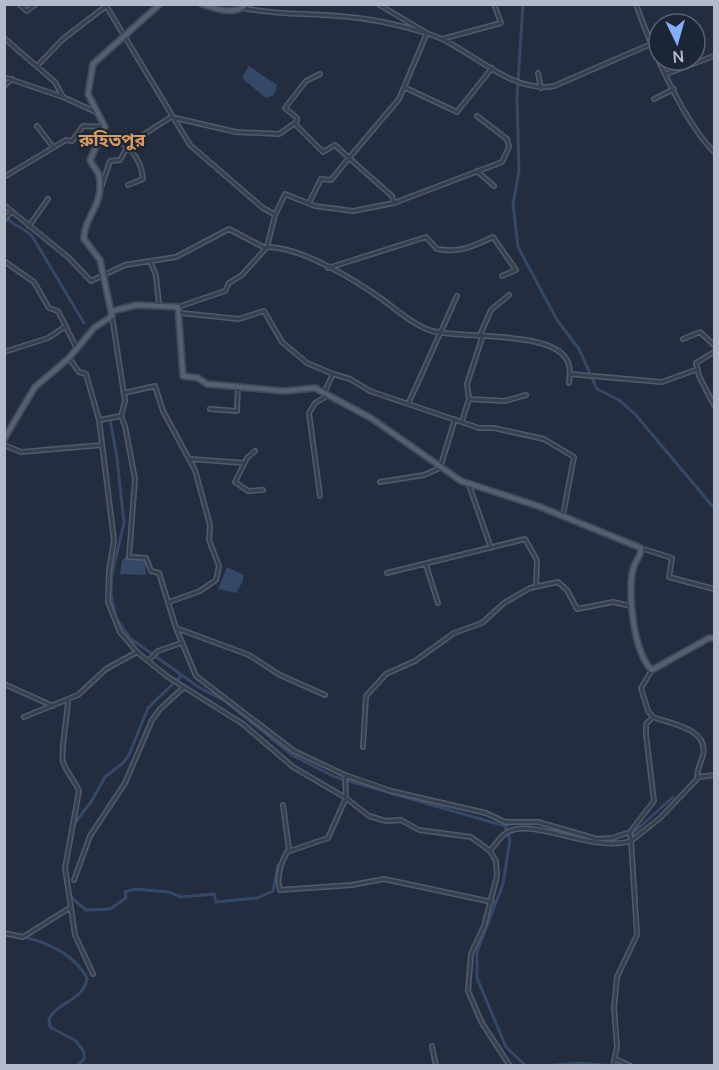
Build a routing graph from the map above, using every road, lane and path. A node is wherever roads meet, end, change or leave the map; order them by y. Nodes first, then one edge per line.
1 (19, 4) edge
2 (36, 4) edge
3 (160, 4) edge
4 (202, 4) edge
5 (378, 4) edge
6 (494, 4) edge
7 (636, 4) edge
8 (105, 5) edge
9 (244, 6) edge
10 (647, 33) edge
11 (428, 34) junction
12 (123, 36) junction
13 (4, 38) edge
14 (442, 39) junction
15 (647, 46) edge
16 (714, 56) edge
17 (37, 66) junction
18 (492, 68) junction
19 (538, 73) dead end
20 (321, 74) dead end
21 (666, 74) joint
22 (4, 77) edge
23 (12, 80) junction
24 (4, 86) edge
25 (406, 88) junction
26 (541, 88) junction
27 (674, 90) junction
28 (63, 97) junction
29 (654, 99) dead end
30 (100, 114) junction
31 (477, 116) dead end
32 (171, 117) junction
33 (295, 123) junction
34 (37, 126) dead end
35 (105, 130) junction
36 (127, 146) junction
37 (53, 147) junction
38 (714, 152) edge
39 (349, 158) junction
40 (477, 171) junction
41 (4, 177) edge
42 (128, 185) dead end
43 (494, 186) dead end
44 (100, 189) junction
45 (48, 199) dead end
46 (309, 203) junction
47 (394, 203) junction
48 (4, 205) edge
49 (9, 213) junction
50 (275, 214) junction
51 (5, 220) edge
52 (29, 226) junction
53 (266, 247) junction
54 (4, 261) edge
55 (150, 261) junction
56 (328, 268) junction
57 (105, 275) junction
58 (502, 276) dead end
59 (509, 295) dead end
60 (457, 296) dead end
61 (159, 305) junction
62 (178, 307) junction
63 (181, 313) junction
64 (112, 314) junction
65 (66, 326) junction
66 (440, 332) junction
67 (482, 335) junction
68 (683, 339) dead end
69 (714, 345) edge
70 (76, 348) junction
71 (4, 352) edge
72 (714, 352) edge
73 (69, 358) junction
74 (698, 369) junction
75 (333, 374) junction
76 (572, 375) junction
77 (568, 383) dead end
78 (238, 387) junction
79 (124, 393) junction
80 (326, 394) junction
81 (526, 394) dead end
82 (469, 399) junction
83 (409, 402) junction
84 (714, 405) edge
85 (210, 409) dead end
86 (121, 416) junction
87 (455, 419) junction
88 (99, 420) junction
89 (462, 421) junction
90 (4, 439) edge
91 (4, 445) edge
92 (102, 445) junction
93 (255, 450) dead end
94 (191, 459) junction
95 (244, 463) junction
96 (440, 468) junction
97 (380, 482) dead end
98 (469, 485) junction
99 (263, 490) dead end
100 (321, 496) dead end
101 (563, 515) junction
102 (492, 548) junction
103 (641, 548) junction
104 (426, 565) junction
105 (387, 573) dead end
106 (536, 586) junction
107 (714, 589) edge
108 (169, 602) junction
109 (438, 603) dead end
110 (632, 606) junction
111 (177, 628) junction
112 (714, 638) edge
113 (181, 643) junction
114 (137, 652) junction
115 (149, 660) junction
116 (652, 670) junction
117 (4, 684) edge
118 (182, 687) junction
119 (325, 695) dead end
120 (68, 700) junction
121 (53, 706) junction
122 (24, 717) dead end
123 (653, 717) junction
124 (363, 747) dead end
125 (714, 775) edge
126 (345, 776) junction
127 (697, 778) junction
128 (346, 798) junction
129 (283, 805) dead end
130 (631, 834) junction
131 (631, 841) junction
132 (289, 850) junction
133 (490, 851) junction
134 (74, 880) dead end
135 (492, 902) junction
136 (71, 907) junction
137 (4, 933) edge
138 (93, 974) dead end
139 (432, 1046) dead end
140 (614, 1062) edge
141 (436, 1065) edge
142 (510, 1065) edge
143 (631, 1065) edge

1 - 2 street
3 - 12 main road
4 - 9 main road
5 - 11 street
6 - 14 street
7 - 10 street
8 - 12 street
8 - 17 street
9 - 11 street
11 - 14 street
11 - 25 street
12 - 30 main road
12 - 32 street
13 - 17 street
14 - 18 street
15 - 26 street
16 - 21 street
17 - 28 street
18 - 25 street
18 - 26 street
19 - 26 street
20 - 33 street
21 - 27 street
22 - 23 street
23 - 24 street
23 - 28 street
25 - 39 street
27 - 29 street
27 - 38 street
28 - 30 street
30 - 35 main road
31 - 40 street
32 - 33 street
32 - 36 street
32 - 50 street
33 - 39 street
34 - 37 street
35 - 36 street
35 - 37 street
35 - 44 main road
36 - 42 street
36 - 44 street
37 - 41 street
39 - 46 street
39 - 47 street
40 - 43 street
40 - 47 street
44 - 57 main road
45 - 52 street
46 - 47 street
46 - 50 street
48 - 49 street
49 - 51 street
49 - 52 street
50 - 53 street
52 - 57 street
53 - 55 street
53 - 56 street
53 - 62 street
54 - 65 street
55 - 57 street
55 - 61 street
56 - 58 street
56 - 66 street
57 - 64 main road
59 - 67 street
60 - 66 street
61 - 62 main road
61 - 64 main road
62 - 63 main road
63 - 75 street
63 - 78 main road
64 - 70 main road
64 - 79 street
65 - 70 street
65 - 71 street
66 - 67 street
66 - 83 street
67 - 76 street
67 - 82 street
68 - 69 street
70 - 73 main road
72 - 74 street
73 - 88 street
73 - 90 main road
74 - 76 street
74 - 84 street
75 - 80 street
75 - 83 street
76 - 77 street
78 - 80 main road
78 - 85 street
79 - 86 street
79 - 94 street
80 - 96 main road
80 - 100 street
81 - 82 street
82 - 89 street
83 - 87 street
86 - 88 street
86 - 108 street
87 - 89 street
87 - 96 street
88 - 92 street
89 - 101 street
91 - 92 street
92 - 114 street
93 - 95 street
94 - 95 street
94 - 108 street
95 - 99 street
96 - 97 street
96 - 98 main road
98 - 101 main road
98 - 102 street
101 - 103 main road
102 - 104 street
102 - 106 street
103 - 107 street
103 - 110 main road
104 - 105 street
104 - 109 street
106 - 110 street
106 - 124 street
108 - 111 street
110 - 116 main road
111 - 113 street
111 - 119 street
112 - 116 main road
113 - 115 street
113 - 126 street
114 - 115 street
114 - 120 street
115 - 118 street
116 - 123 street
117 - 121 street
118 - 128 street
118 - 134 street
120 - 121 street
120 - 136 street
121 - 122 street
123 - 127 street
123 - 130 street
125 - 127 street
126 - 128 street
126 - 130 street
127 - 131 street
128 - 132 street
128 - 133 street
129 - 132 street
130 - 131 street
131 - 133 street
131 - 140 street
132 - 135 street
133 - 135 street
135 - 142 street
136 - 137 street
136 - 138 street
139 - 141 street
140 - 143 street

